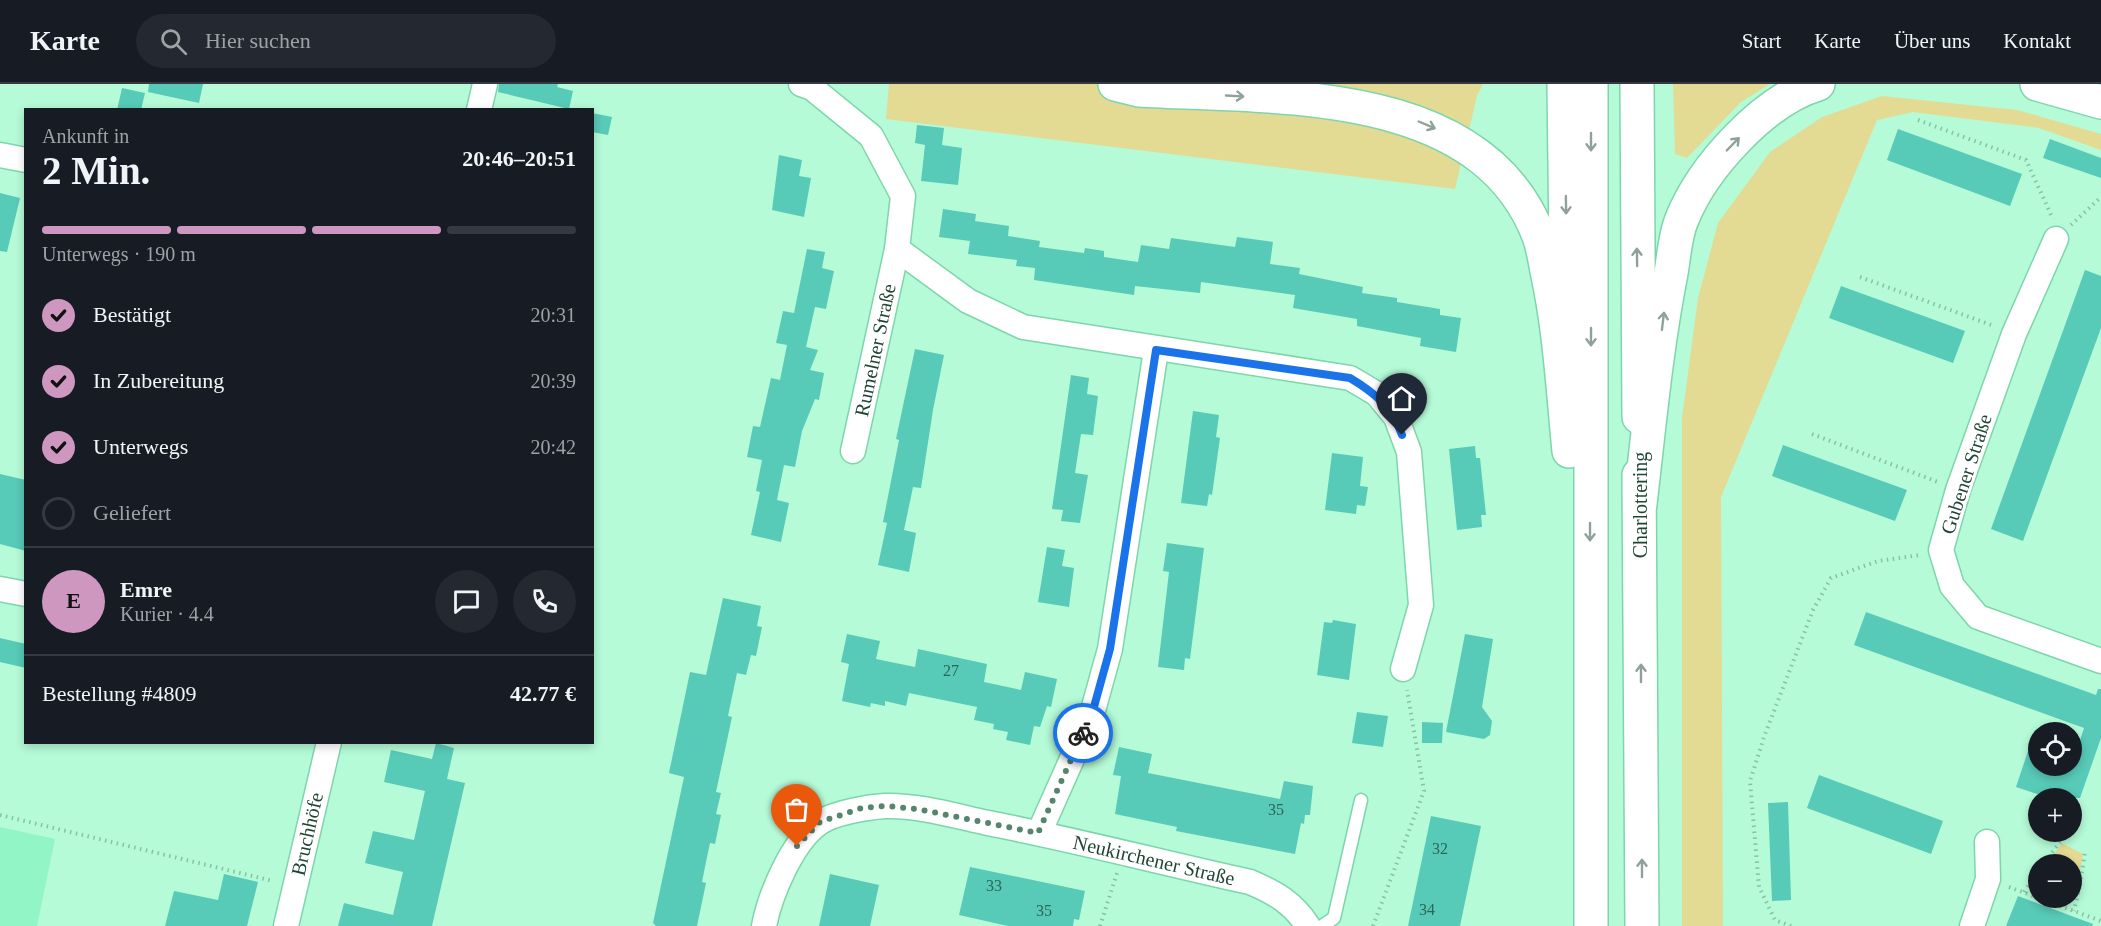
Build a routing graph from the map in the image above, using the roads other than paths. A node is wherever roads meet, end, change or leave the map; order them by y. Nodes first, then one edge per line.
1 (485, 84) edge
2 (801, 84) edge
3 (1115, 84) edge
4 (1564, 84) edge
5 (1591, 84) edge
6 (1637, 84) edge
7 (1818, 84) edge
8 (2037, 84) edge
9 (2101, 102) edge
10 (479, 108) edge
11 (0, 155) edge
12 (24, 160) edge
13 (2056, 239) road end
14 (897, 249) junction
15 (1156, 350) junction
16 (853, 451) dead end
17 (1569, 451) junction
18 (1640, 504) junction
19 (0, 589) edge
20 (24, 594) edge
21 (2101, 661) edge
22 (1403, 669) road end
23 (329, 744) edge
24 (1361, 800) dead end
25 (1590, 831) junction
26 (1038, 833) junction
27 (1987, 842) dead end
28 (286, 926) edge
29 (764, 926) edge
30 (1308, 926) edge
31 (1322, 926) edge
32 (1591, 926) edge
33 (1642, 926) edge
34 (1971, 926) edge

1 - 10 street
2 - 14 street, Rumelner Straße
3 -> 17 highway
4 -> 17 highway
5 -> 25 highway
18 -> 6 highway, Charlottering
18 -> 7 highway
8 - 9 highway
11 - 12 street
13 - 21 street, Gubener Straße
14 - 15 street, Rumelner Straße
14 - 16 street, Rumelner Straße
15 - 22 street, Rumelner Straße
15 - 26 street
17 - 25 highway
33 -> 18 highway, Charlottering
19 - 20 street
23 - 28 street, Bruchhöfe
24 - 31 lane
25 - 32 highway
26 - 29 street, Neukirchener Straße
26 - 30 street, Neukirchener Straße
27 - 34 street

